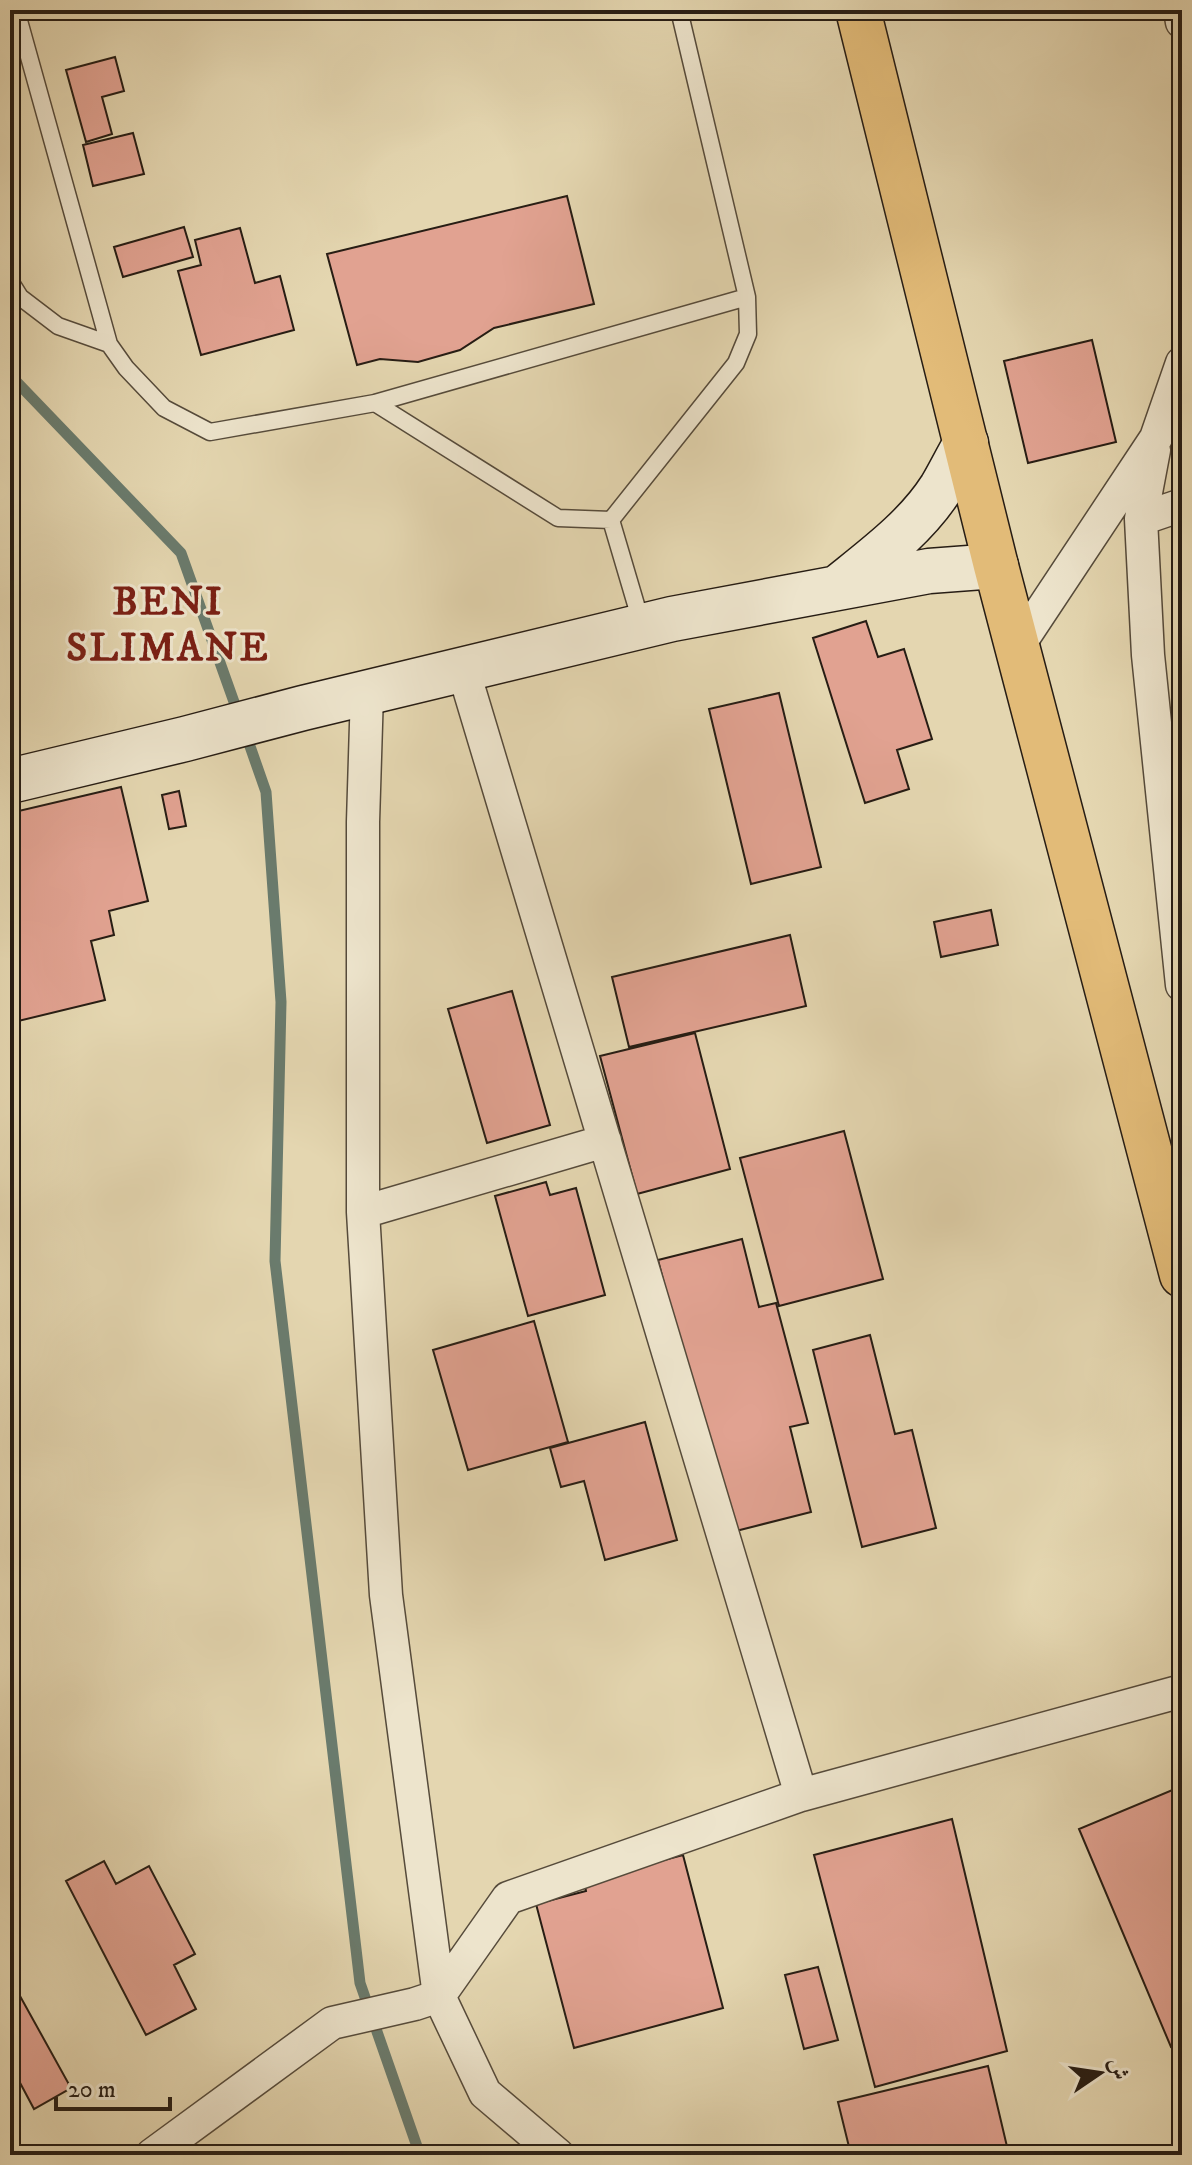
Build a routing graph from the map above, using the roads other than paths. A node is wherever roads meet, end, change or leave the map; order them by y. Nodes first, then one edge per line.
1 (16, 10) edge
2 (679, 10) edge
3 (858, 10) edge
4 (1180, 10) edge
5 (1182, 22) edge
6 (10, 281) edge
7 (747, 297) junction
8 (109, 344) junction
9 (1182, 363) edge
10 (375, 403) junction
11 (1156, 438) junction
12 (966, 443) junction
13 (1182, 505) edge
14 (1141, 519) junction
15 (611, 520) junction
16 (996, 566) junction
17 (839, 586) junction
18 (642, 627) junction
19 (1018, 646) junction
20 (463, 669) junction
21 (367, 692) junction
22 (10, 781) edge
23 (1182, 985) edge
24 (605, 1141) junction
25 (1170, 1178) edge
26 (363, 1212) junction
27 (1182, 1275) edge
28 (1182, 1691) edge
29 (801, 1795) junction
30 (427, 2000) junction
31 (152, 2155) edge
32 (558, 2155) edge

1 - 8 lane
2 - 7 lane
3 - 12 main road
4 - 5 street
6 - 8 lane
7 - 10 lane
7 - 15 lane
8 - 10 lane
9 - 11 street
10 - 15 lane
11 - 14 street
11 - 19 street
12 - 16 main road
12 - 17 street
13 - 14 street
14 - 23 street
15 - 18 lane
16 - 17 street
16 - 19 main road
17 - 18 street
18 - 20 street
19 - 25 main road
20 - 21 street
20 - 24 street
21 - 22 street
21 - 26 street
24 - 26 street
24 - 29 street
25 - 27 main road
26 - 30 street
28 - 29 street
29 - 30 street
30 - 31 street
30 - 32 street

